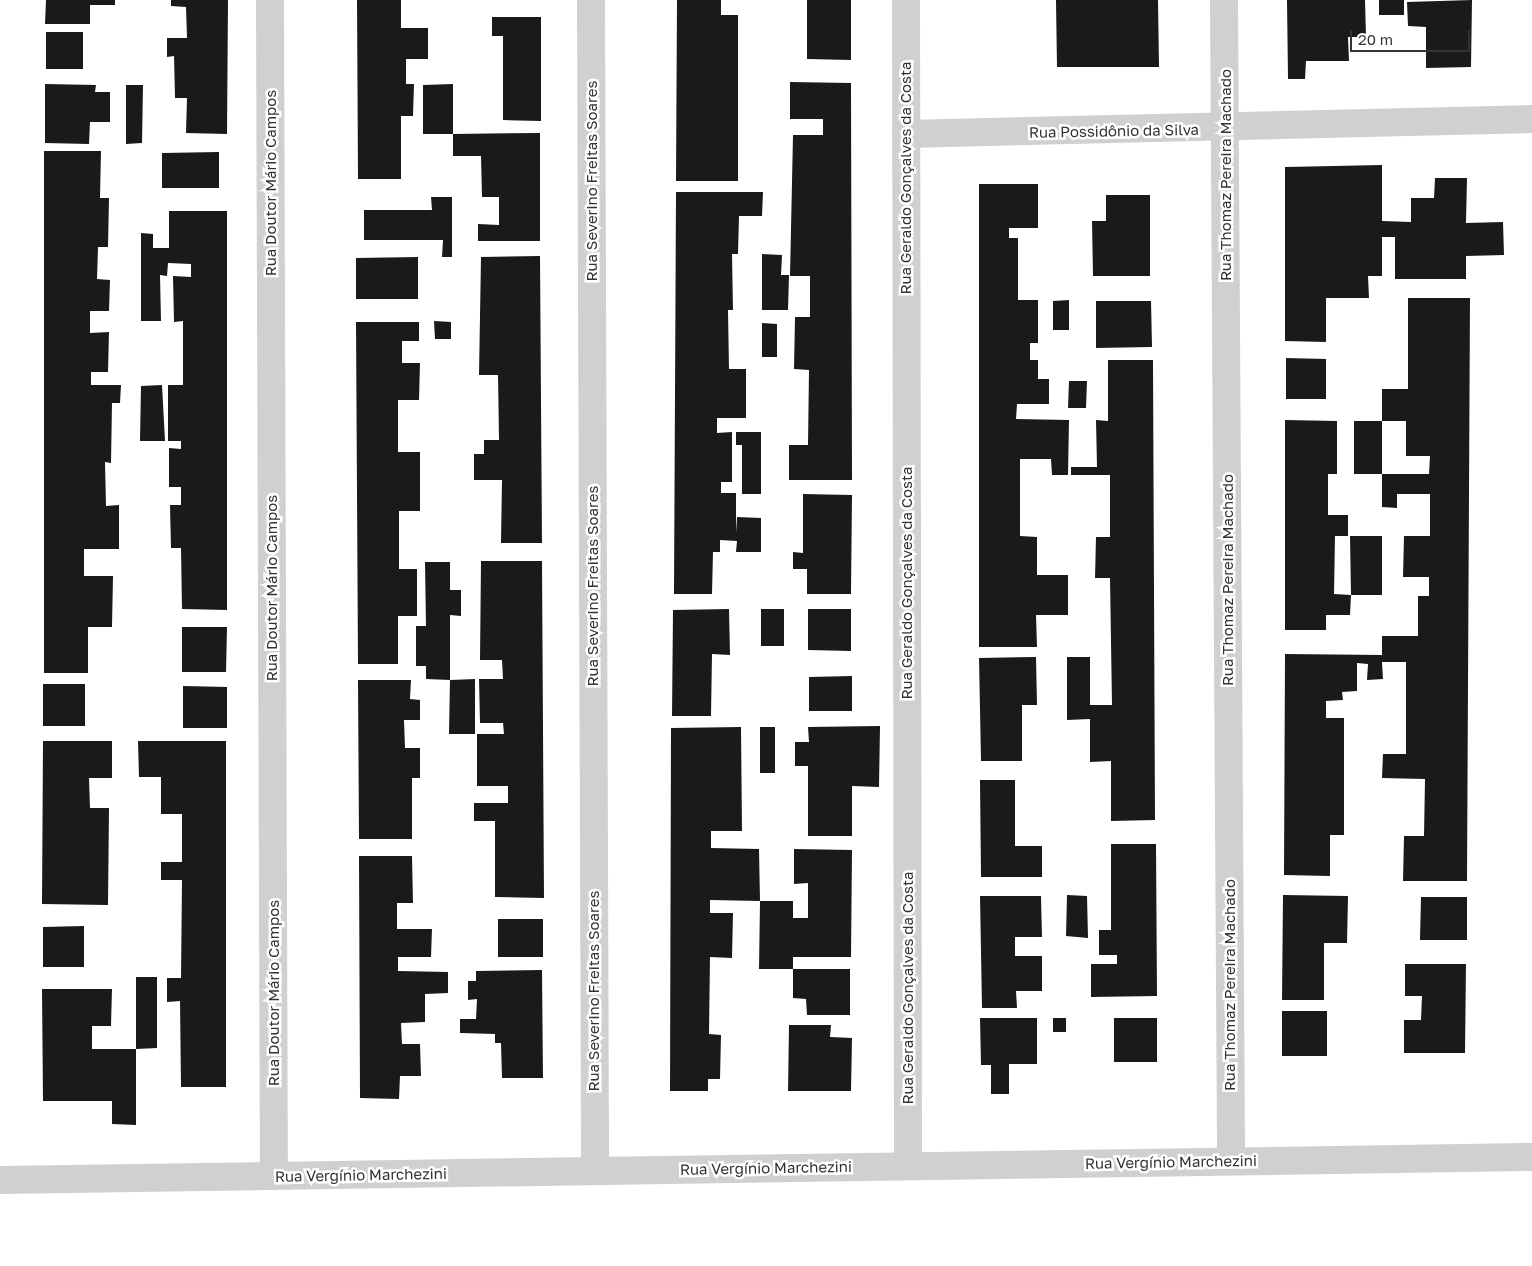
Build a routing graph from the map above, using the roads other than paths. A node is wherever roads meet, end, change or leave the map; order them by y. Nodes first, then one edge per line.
1 (270, 0) edge
2 (591, 0) edge
3 (906, 0) edge
4 (1224, 0) edge
5 (1532, 119) edge
6 (1226, 129) junction
7 (906, 134) junction
8 (1532, 1157) edge
9 (1231, 1161) junction
10 (908, 1166) junction
11 (595, 1171) junction
12 (274, 1176) junction
13 (0, 1180) edge

1 - 12 street, Rua Doutor Mário Campos
2 - 11 street, Rua Severino Freitas Soares
3 - 7 street, Rua Geraldo Gonçalves da Costa
4 - 6 street, Rua Thomaz Pereira Machado
5 - 6 street, Rua Possidônio da Silva
6 - 7 street, Rua Possidônio da Silva
6 - 9 street, Rua Thomaz Pereira Machado
7 - 10 street, Rua Geraldo Gonçalves da Costa
8 - 9 street, Rua Vergínio Marchezini
9 - 10 street, Rua Vergínio Marchezini
10 - 11 street, Rua Vergínio Marchezini
11 - 12 street, Rua Vergínio Marchezini
12 - 13 street, Rua Vergínio Marchezini

